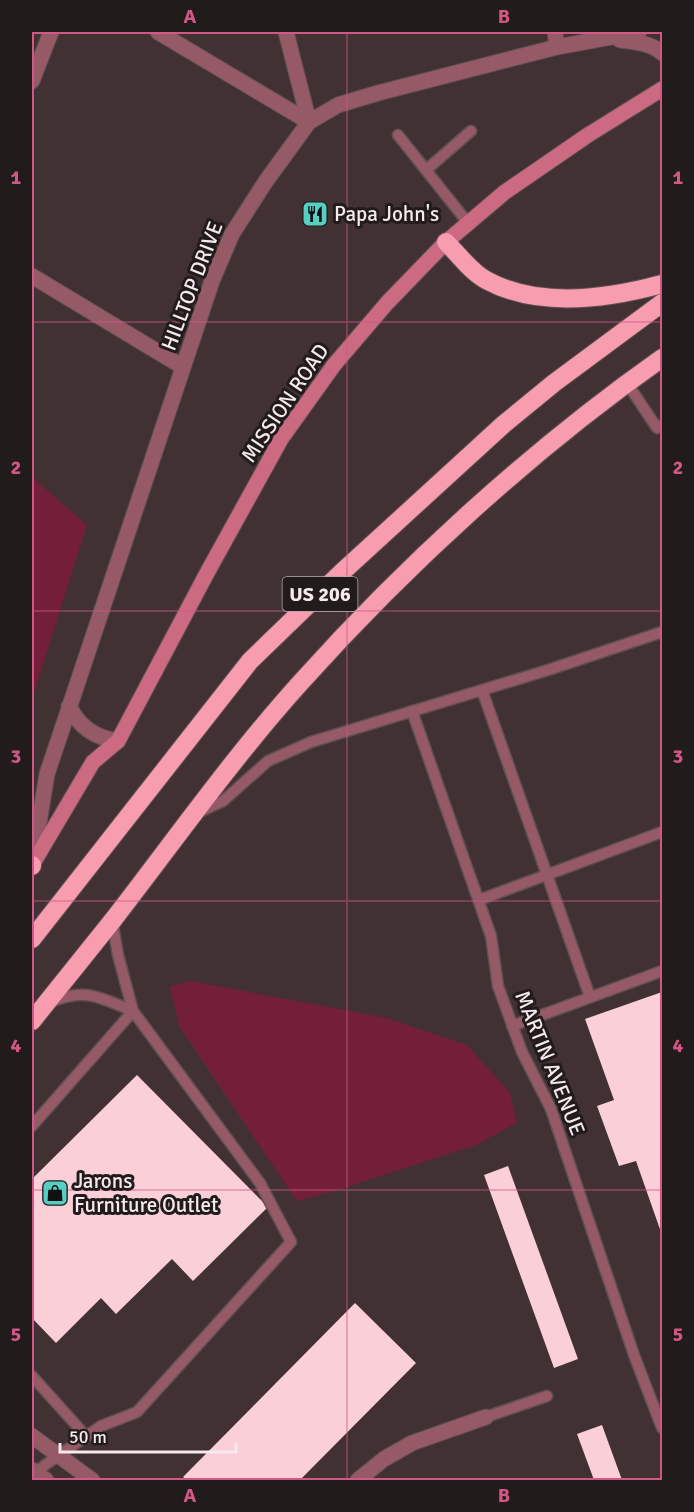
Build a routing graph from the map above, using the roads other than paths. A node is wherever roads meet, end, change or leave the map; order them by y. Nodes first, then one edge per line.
1 (51, 32) edge
2 (158, 32) edge
3 (286, 32) edge
4 (639, 32) edge
5 (605, 38) junction
6 (556, 39) edge
7 (663, 53) edge
8 (32, 81) edge
9 (663, 90) edge
10 (309, 122) junction
11 (471, 131) dead end
12 (398, 135) dead end
13 (426, 170) junction
14 (468, 222) junction
15 (446, 242) junction
16 (32, 276) edge
17 (663, 284) edge
18 (663, 303) edge
19 (663, 358) edge
20 (183, 367) junction
21 (627, 383) junction
22 (661, 430) edge
23 (663, 632) edge
24 (482, 690) junction
25 (69, 706) junction
26 (412, 711) junction
27 (118, 741) junction
28 (192, 816) junction
29 (663, 832) edge
30 (32, 866) edge
31 (547, 874) junction
32 (478, 900) junction
33 (112, 920) junction
34 (32, 939) edge
35 (663, 971) edge
36 (590, 997) junction
37 (44, 1005) junction
38 (133, 1011) junction
39 (32, 1021) edge
40 (512, 1026) junction
41 (32, 1126) edge
42 (32, 1376) edge
43 (547, 1396) dead end
44 (486, 1416) joint
45 (663, 1428) edge
46 (32, 1436) edge
47 (87, 1436) junction
48 (58, 1455) junction
49 (36, 1475) edge
50 (92, 1480) edge
51 (358, 1480) edge

1 - 8 street
2 - 10 street
3 - 10 street
4 - 5 street, HILLTOP DRIVE
5 - 6 street, HILLTOP DRIVE
5 - 7 street, HILLTOP DRIVE
6 - 10 street, HILLTOP DRIVE
9 - 14 street, MISSION ROAD
10 - 20 street, HILLTOP DRIVE
11 - 13 lane
12 - 13 lane
13 - 14 lane
14 - 15 street, MISSION ROAD
15 - 17 highway
15 - 27 street, MISSION ROAD
16 - 20 street
18 - 34 highway, US 206
19 - 21 highway, US 206
20 - 25 street, HILLTOP DRIVE
21 - 22 lane
21 - 28 highway, US 206
23 - 24 lane
24 - 26 lane
24 - 31 lane
25 - 27 street
25 - 30 street, HILLTOP DRIVE
26 - 28 lane
26 - 32 lane, MARTIN AVENUE
27 - 30 street, MISSION ROAD
28 - 33 highway, US 206
29 - 31 lane
31 - 32 lane
31 - 36 lane
32 - 40 lane, MARTIN AVENUE
33 - 37 highway, US 206
33 - 38 lane
35 - 36 lane
36 - 40 lane
37 - 38 lane
37 - 39 highway, US 206
38 - 41 lane
38 - 47 lane
40 - 45 lane, MARTIN AVENUE
42 - 47 lane
43 - 44 lane
44 - 51 street
46 - 48 street
47 - 48 lane
48 - 49 lane
48 - 50 street

